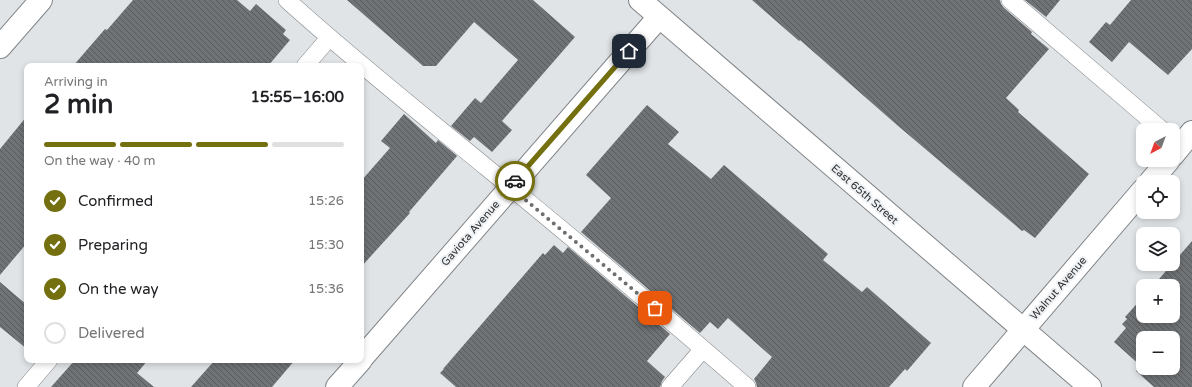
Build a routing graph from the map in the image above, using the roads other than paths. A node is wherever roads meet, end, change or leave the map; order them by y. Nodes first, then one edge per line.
1 (41, 0) edge
2 (287, 0) edge
3 (640, 0) edge
4 (1010, 0) edge
5 (659, 17) junction
6 (329, 38) junction
7 (0, 47) edge
8 (308, 63) edge
9 (359, 63) edge
10 (364, 67) edge
11 (1154, 123) edge
12 (1162, 167) edge
13 (1155, 175) edge
14 (510, 187) junction
15 (1136, 198) edge
16 (1022, 330) junction
17 (703, 349) junction
18 (364, 357) edge
19 (46, 363) edge
20 (358, 363) edge
21 (26, 387) edge
22 (337, 387) edge
23 (670, 387) edge
24 (747, 387) edge
25 (974, 387) edge
26 (1090, 387) edge

1 - 7 street
2 - 6 lane
3 - 5 street, East 65th Street
4 - 11 lane
5 - 14 street, Gaviota Avenue
5 - 16 street, East 65th Street
6 - 8 lane
6 - 9 lane
10 - 14 lane
12 - 13 street
14 - 17 lane
14 - 18 street, Gaviota Avenue
15 - 16 street, Walnut Avenue
16 - 25 street, Walnut Avenue
16 - 26 street, East 65th Street
17 - 23 lane
17 - 24 lane
19 - 21 lane
20 - 22 street, Gaviota Avenue

